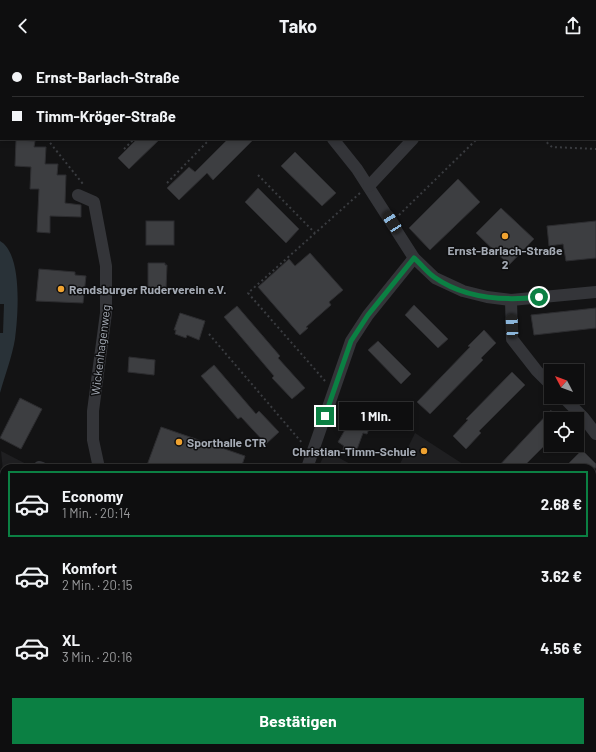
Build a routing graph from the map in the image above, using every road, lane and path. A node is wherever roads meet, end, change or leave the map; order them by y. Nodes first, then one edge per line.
1 (48, 140) edge
2 (133, 140) edge
3 (209, 140) edge
4 (334, 140) edge
5 (412, 140) edge
6 (476, 140) edge
7 (544, 140) edge
8 (124, 148) dead end
9 (596, 149) edge
10 (258, 175) dead end
11 (167, 183) dead end
12 (368, 186) junction
13 (78, 195) dead end
14 (94, 202) junction
15 (392, 222) junction
16 (316, 233) junction
17 (414, 258) junction
18 (596, 292) edge
19 (511, 300) junction
20 (209, 334) dead end
21 (544, 378) edge
22 (334, 391) junction
23 (570, 404) edge
24 (596, 434) edge
25 (312, 454) junction
26 (98, 464) edge
27 (308, 464) edge

1 - 14 path
2 - 8 path
3 - 11 path
4 - 12 street
5 - 12 street
6 - 15 path
7 - 9 path
10 - 16 path
12 - 15 street
12 - 16 path
13 - 14 street
14 - 26 street, Wickenhagenweg
15 - 17 street
16 - 22 path
17 - 19 street
17 - 22 street
18 - 19 street
19 - 21 street
20 - 25 path
22 - 25 street
23 - 24 street
25 - 27 street

